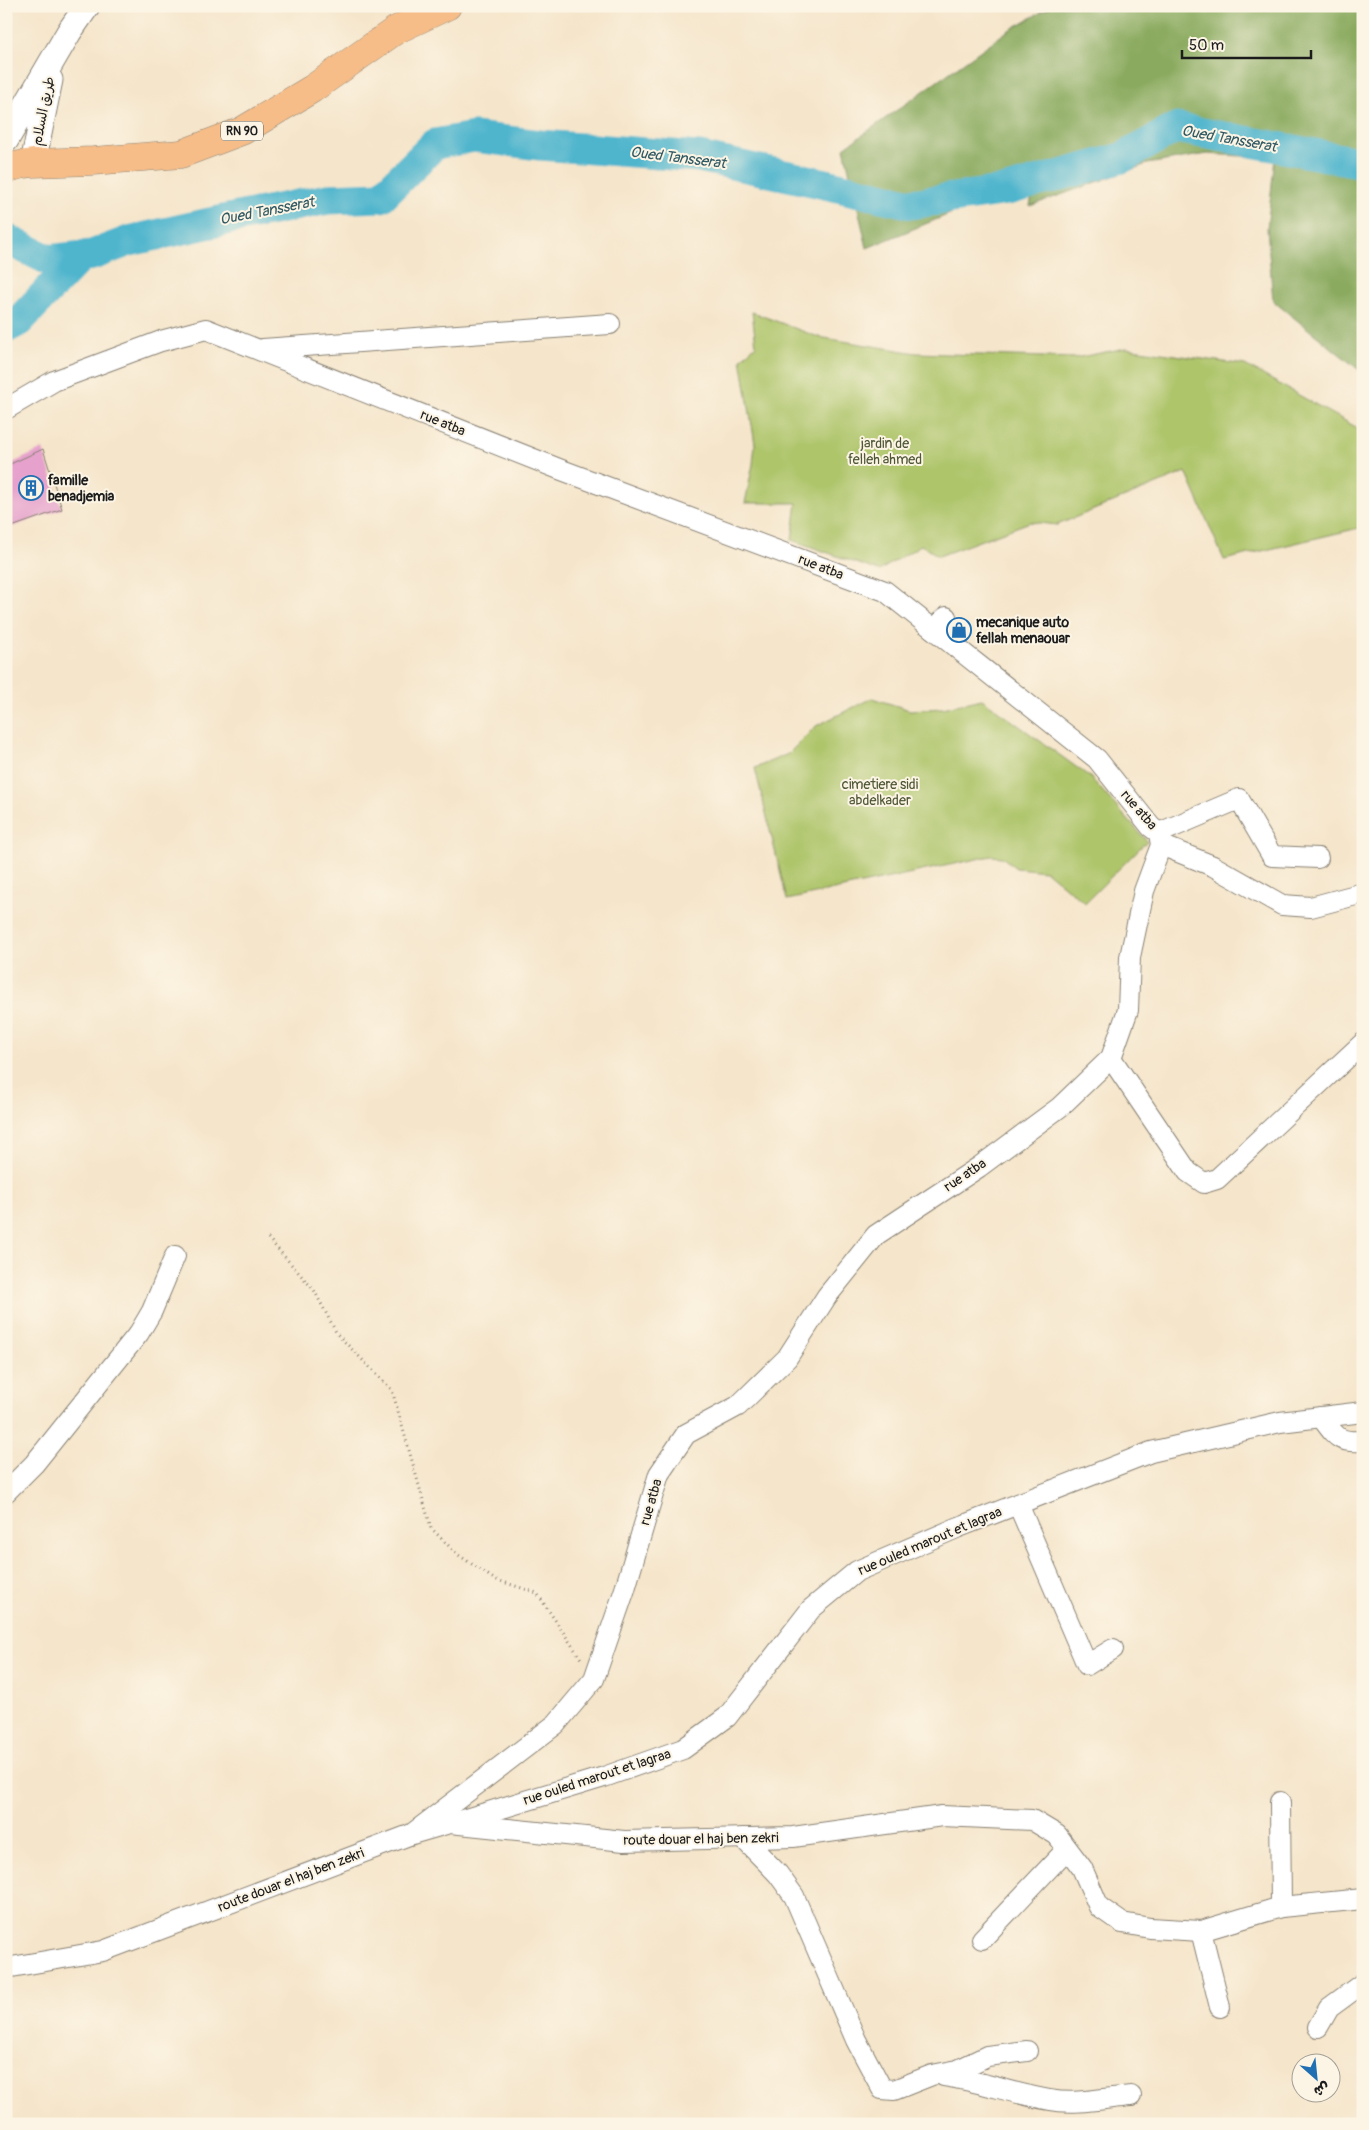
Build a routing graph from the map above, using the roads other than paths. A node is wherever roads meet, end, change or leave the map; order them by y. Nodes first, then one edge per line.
1 (87, 6) edge
2 (447, 6) edge
3 (54, 59) junction
4 (6, 140) edge
5 (33, 163) junction
6 (6, 169) edge
7 (610, 324) dead end
8 (258, 350) junction
9 (6, 409) edge
10 (1160, 839) junction
11 (1318, 858) dead end
12 (1363, 893) edge
13 (1363, 1043) edge
14 (1111, 1058) junction
15 (175, 1256) dead end
16 (1363, 1412) edge
17 (1321, 1417) junction
18 (1363, 1440) edge
19 (6, 1492) edge
20 (1018, 1504) junction
21 (1113, 1649) dead end
22 (1280, 1802) dead end
23 (450, 1823) junction
24 (412, 1834) junction
25 (743, 1838) junction
26 (1067, 1849) junction
27 (1363, 1899) edge
28 (1281, 1906) junction
29 (1201, 1931) junction
30 (982, 1938) dead end
31 (6, 1968) edge
32 (1363, 1983) edge
33 (1220, 2007) dead end
34 (1318, 2027) dead end
35 (1026, 2051) dead end
36 (932, 2075) junction
37 (1131, 2096) dead end

1 - 3 street, طريق السلام
2 - 5 main road, RN 90
3 - 4 street, طريق السلام
3 - 5 street, طريق السلام
5 - 6 main road, RN 90
7 - 8 street
8 - 9 street, rue atba
8 - 10 street, rue atba
10 - 11 street
10 - 12 street
10 - 14 street, rue atba
13 - 14 street
14 - 24 street, rue atba
15 - 19 street
16 - 17 street, rue ouled marout et lagraa
17 - 18 street
17 - 20 street, rue ouled marout et lagraa
20 - 21 street
20 - 23 street, rue ouled marout et lagraa
22 - 28 street
23 - 24 street, route douar el haj ben zekri
23 - 25 street, route douar el haj ben zekri
24 - 31 street, route douar el haj ben zekri
25 - 26 street, route douar el haj ben zekri
25 - 36 street
26 - 29 street, route douar el haj ben zekri
26 - 30 street
27 - 28 street, route douar el haj ben zekri
28 - 29 street, route douar el haj ben zekri
29 - 33 street
32 - 34 street
35 - 36 street
36 - 37 street

